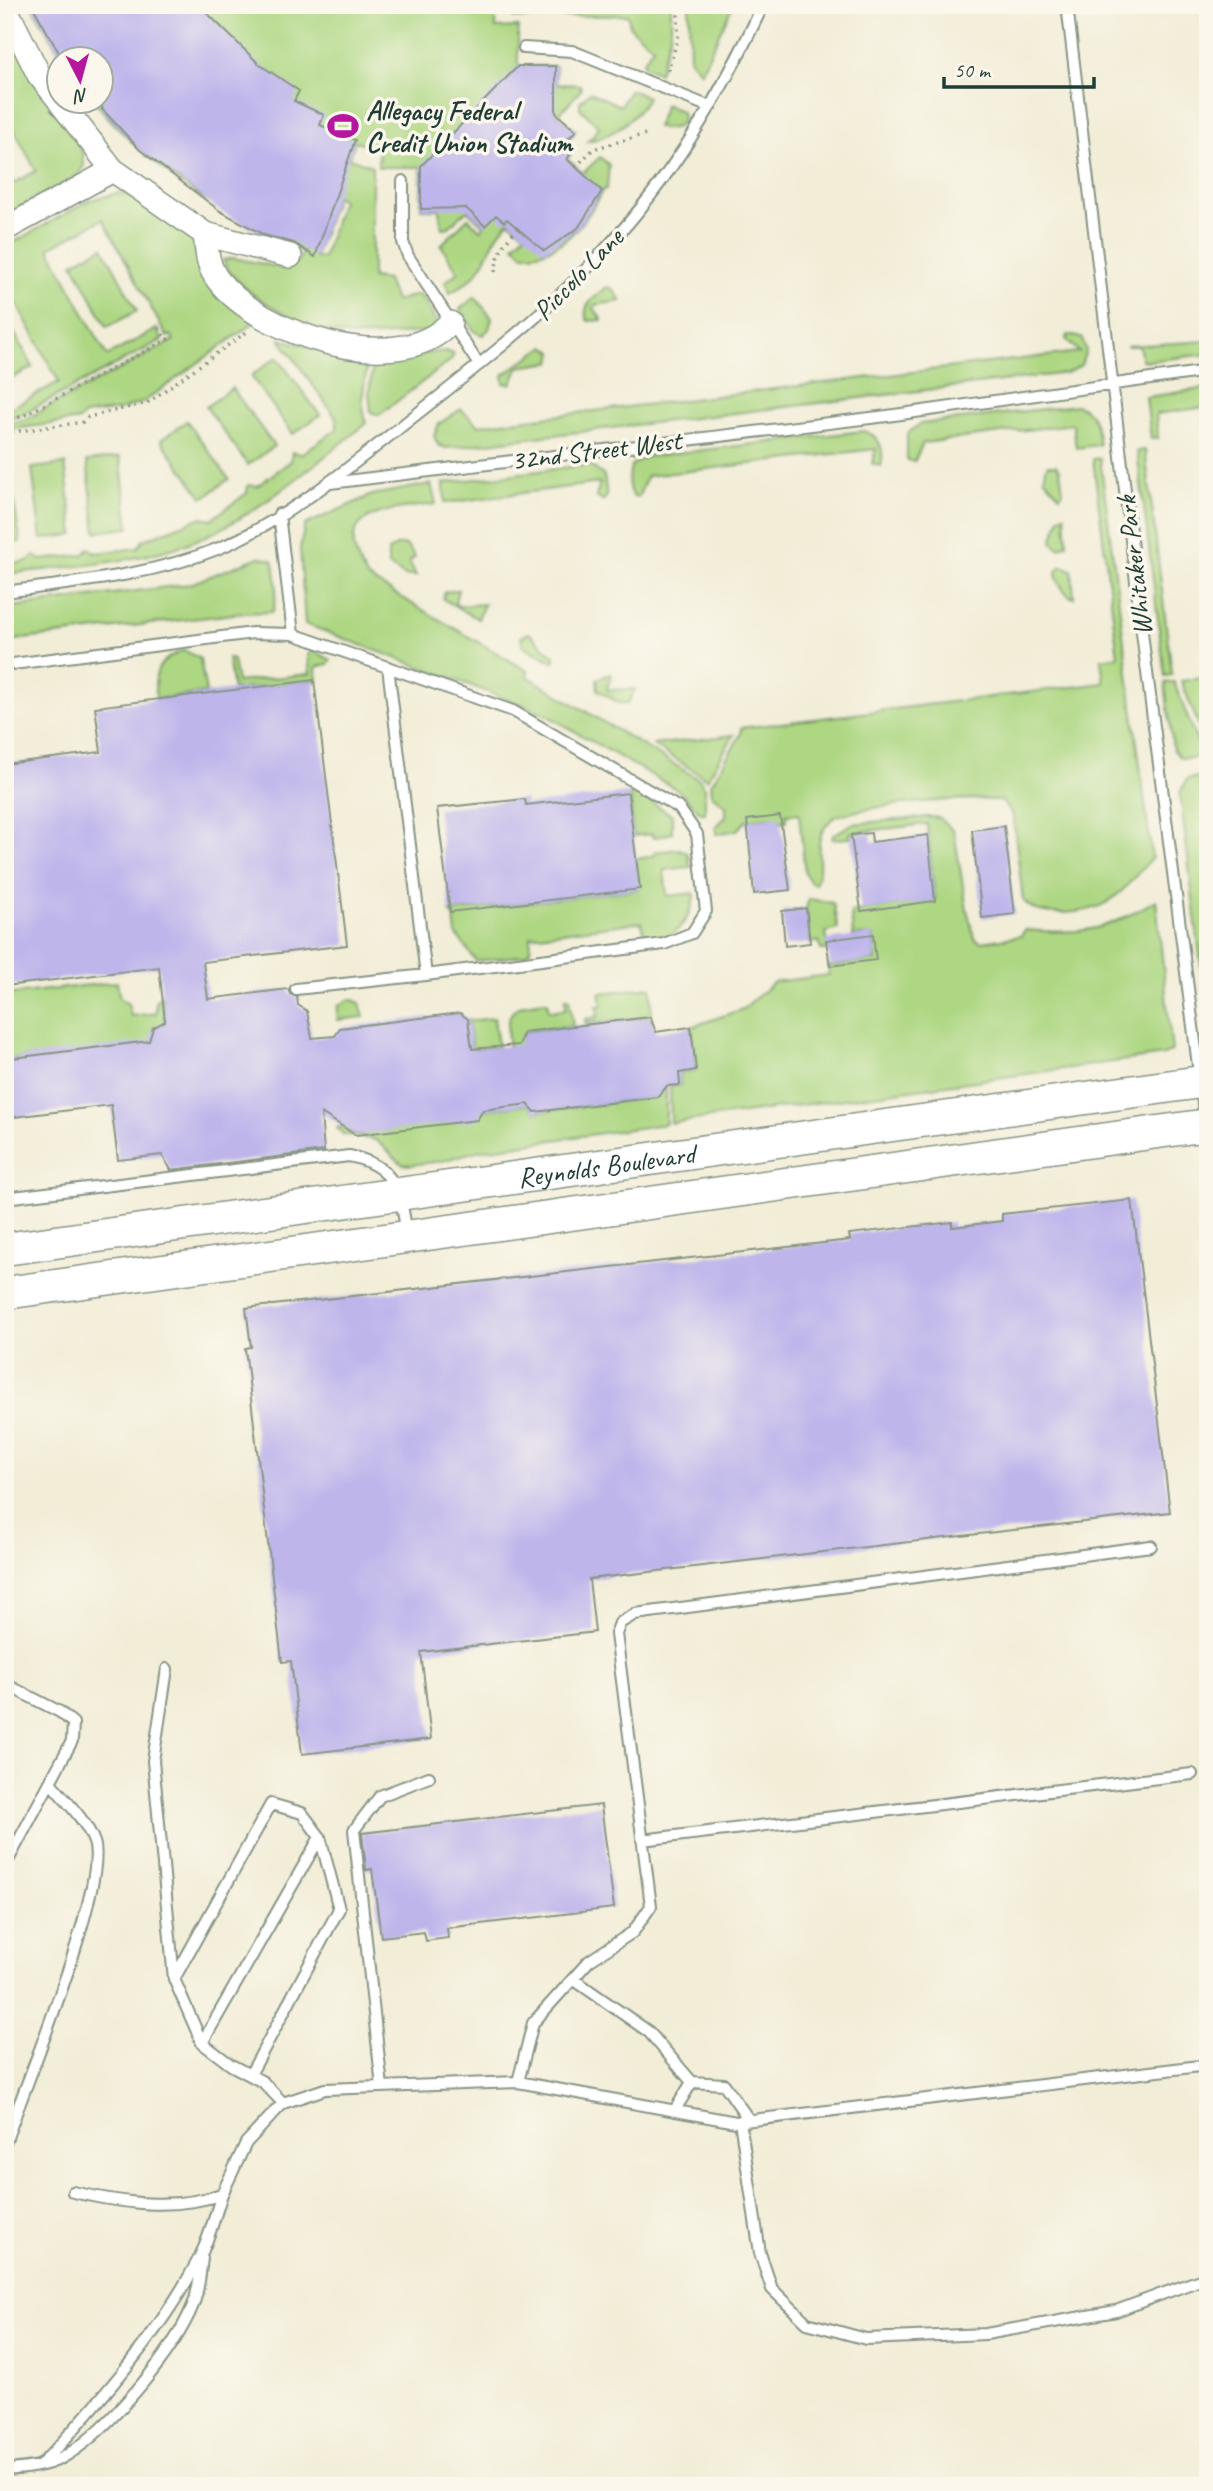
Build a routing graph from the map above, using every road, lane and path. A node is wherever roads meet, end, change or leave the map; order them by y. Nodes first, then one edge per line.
1 (678, 5) edge
2 (763, 5) edge
3 (1067, 5) edge
4 (5, 7) edge
5 (524, 48) dead end
6 (668, 71) dead end
7 (46, 84) edge
8 (710, 107) junction
9 (72, 116) edge
10 (646, 134) dead end
11 (576, 167) dead end
12 (113, 170) junction
13 (402, 181) dead end
14 (518, 228) dead end
15 (5, 229) edge
16 (205, 234) junction
17 (290, 256) dead end
18 (495, 272) dead end
19 (265, 318) junction
20 (450, 323) junction
21 (159, 328) dead end
22 (479, 365) junction
23 (1208, 371) edge
24 (1112, 385) junction
25 (5, 422) edge
26 (5, 433) edge
27 (327, 483) junction
28 (279, 514) junction
29 (5, 592) edge
30 (293, 634) junction
31 (5, 664) edge
32 (388, 667) junction
33 (426, 975) junction
34 (296, 989) dead end
35 (1203, 1081) edge
36 (1207, 1131) edge
37 (401, 1194) junction
38 (5, 1198) edge
39 (408, 1238) junction
40 (5, 1249) edge
41 (5, 1293) edge
42 (1151, 1546) dead end
43 (167, 1669) dead end
44 (5, 1684) edge
45 (1192, 1774) dead end
46 (429, 1777) dead end
47 (50, 1782) junction
48 (320, 1837) junction
49 (642, 1840) junction
50 (5, 1866) edge
51 (174, 1979) junction
52 (573, 1979) junction
53 (202, 2043) junction
54 (1208, 2065) edge
55 (250, 2075) junction
56 (518, 2081) junction
57 (692, 2082) junction
58 (382, 2087) junction
59 (283, 2104) junction
60 (675, 2110) junction
61 (744, 2121) junction
62 (5, 2143) edge
63 (74, 2192) dead end
64 (222, 2194) junction
65 (204, 2248) junction
66 (1208, 2277) edge
67 (42, 2465) junction
68 (5, 2470) edge

1 - 6 path
2 - 8 lane, Piccolo Lane
3 - 24 lane, Whitaker Park
4 - 7 street
5 - 8 lane
8 - 22 lane, Piccolo Lane
9 - 12 street
10 - 11 path
12 - 15 street
12 - 16 street
13 - 20 lane
14 - 18 path
16 - 17 street
16 - 19 street
19 - 20 street
19 - 26 path
20 - 22 lane
21 - 25 path
22 - 27 lane, Piccolo Lane
23 - 24 lane, 32nd Street West
24 - 27 lane, 32nd Street West
24 - 35 lane, Whitaker Park
27 - 28 lane, 32nd Street West
28 - 29 lane, 32nd Street West
28 - 30 lane
30 - 31 lane
30 - 32 lane
32 - 33 lane
32 - 33 lane
33 - 34 lane
35 - 36 lane, Whitaker Park
35 - 37 main road, Reynolds Boulevard
36 - 39 main road, Reynolds Boulevard
37 - 38 lane
37 - 39 lane
37 - 40 main road, Reynolds Boulevard
39 - 41 main road, Reynolds Boulevard
42 - 49 lane
43 - 51 lane
44 - 47 lane
45 - 49 lane
46 - 58 lane
47 - 50 lane
47 - 62 lane
48 - 51 lane
48 - 53 lane
48 - 55 lane
49 - 52 lane
51 - 53 lane
52 - 56 lane
52 - 57 lane
53 - 55 lane
54 - 61 lane
55 - 59 lane
56 - 58 lane
56 - 60 lane
57 - 60 lane
57 - 61 lane
58 - 59 lane
59 - 64 lane
60 - 61 lane
61 - 66 lane
63 - 64 lane
64 - 65 lane
65 - 67 lane
65 - 67 lane
67 - 68 lane

